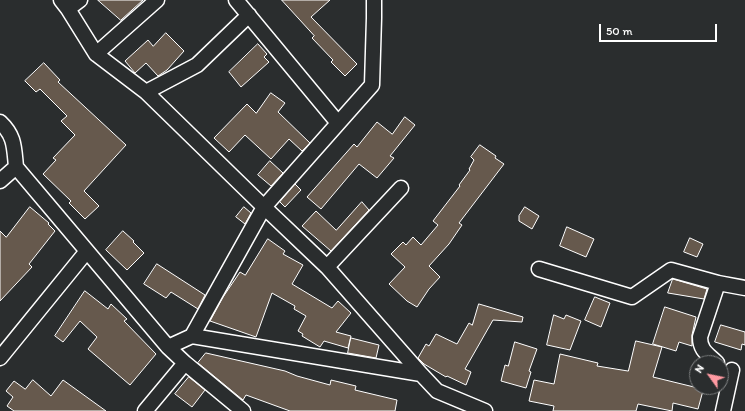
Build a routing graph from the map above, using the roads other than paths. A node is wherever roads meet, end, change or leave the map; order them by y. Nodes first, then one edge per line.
1 (80, 0) edge
2 (157, 0) edge
3 (236, 0) edge
4 (374, 0) edge
5 (64, 4) edge
6 (249, 15) junction
7 (96, 54) junction
8 (146, 92) junction
9 (0, 122) edge
10 (338, 123) junction
11 (16, 167) junction
12 (0, 181) edge
13 (401, 188) dead end
14 (264, 207) junction
15 (87, 251) junction
16 (327, 267) junction
17 (539, 269) dead end
18 (718, 284) junction
19 (745, 288) edge
20 (192, 336) junction
21 (168, 347) junction
22 (708, 355) edge
23 (0, 358) edge
24 (185, 363) junction
25 (733, 370) edge
26 (420, 374) junction
27 (145, 411) edge
28 (243, 411) edge
29 (485, 411) edge
30 (723, 411) edge

1 - 5 street
2 - 7 street
3 - 6 street
4 - 10 street
5 - 7 street
6 - 8 street
6 - 10 street
7 - 8 street
8 - 14 street
9 - 11 street
10 - 14 street
11 - 12 street
11 - 15 street
13 - 16 street
14 - 16 street
14 - 20 street
15 - 21 street
15 - 23 street
16 - 26 street
17 - 18 street
18 - 19 street
18 - 22 street
20 - 21 street
20 - 26 street
21 - 24 street
24 - 27 street
24 - 28 street
25 - 30 street
26 - 29 street

